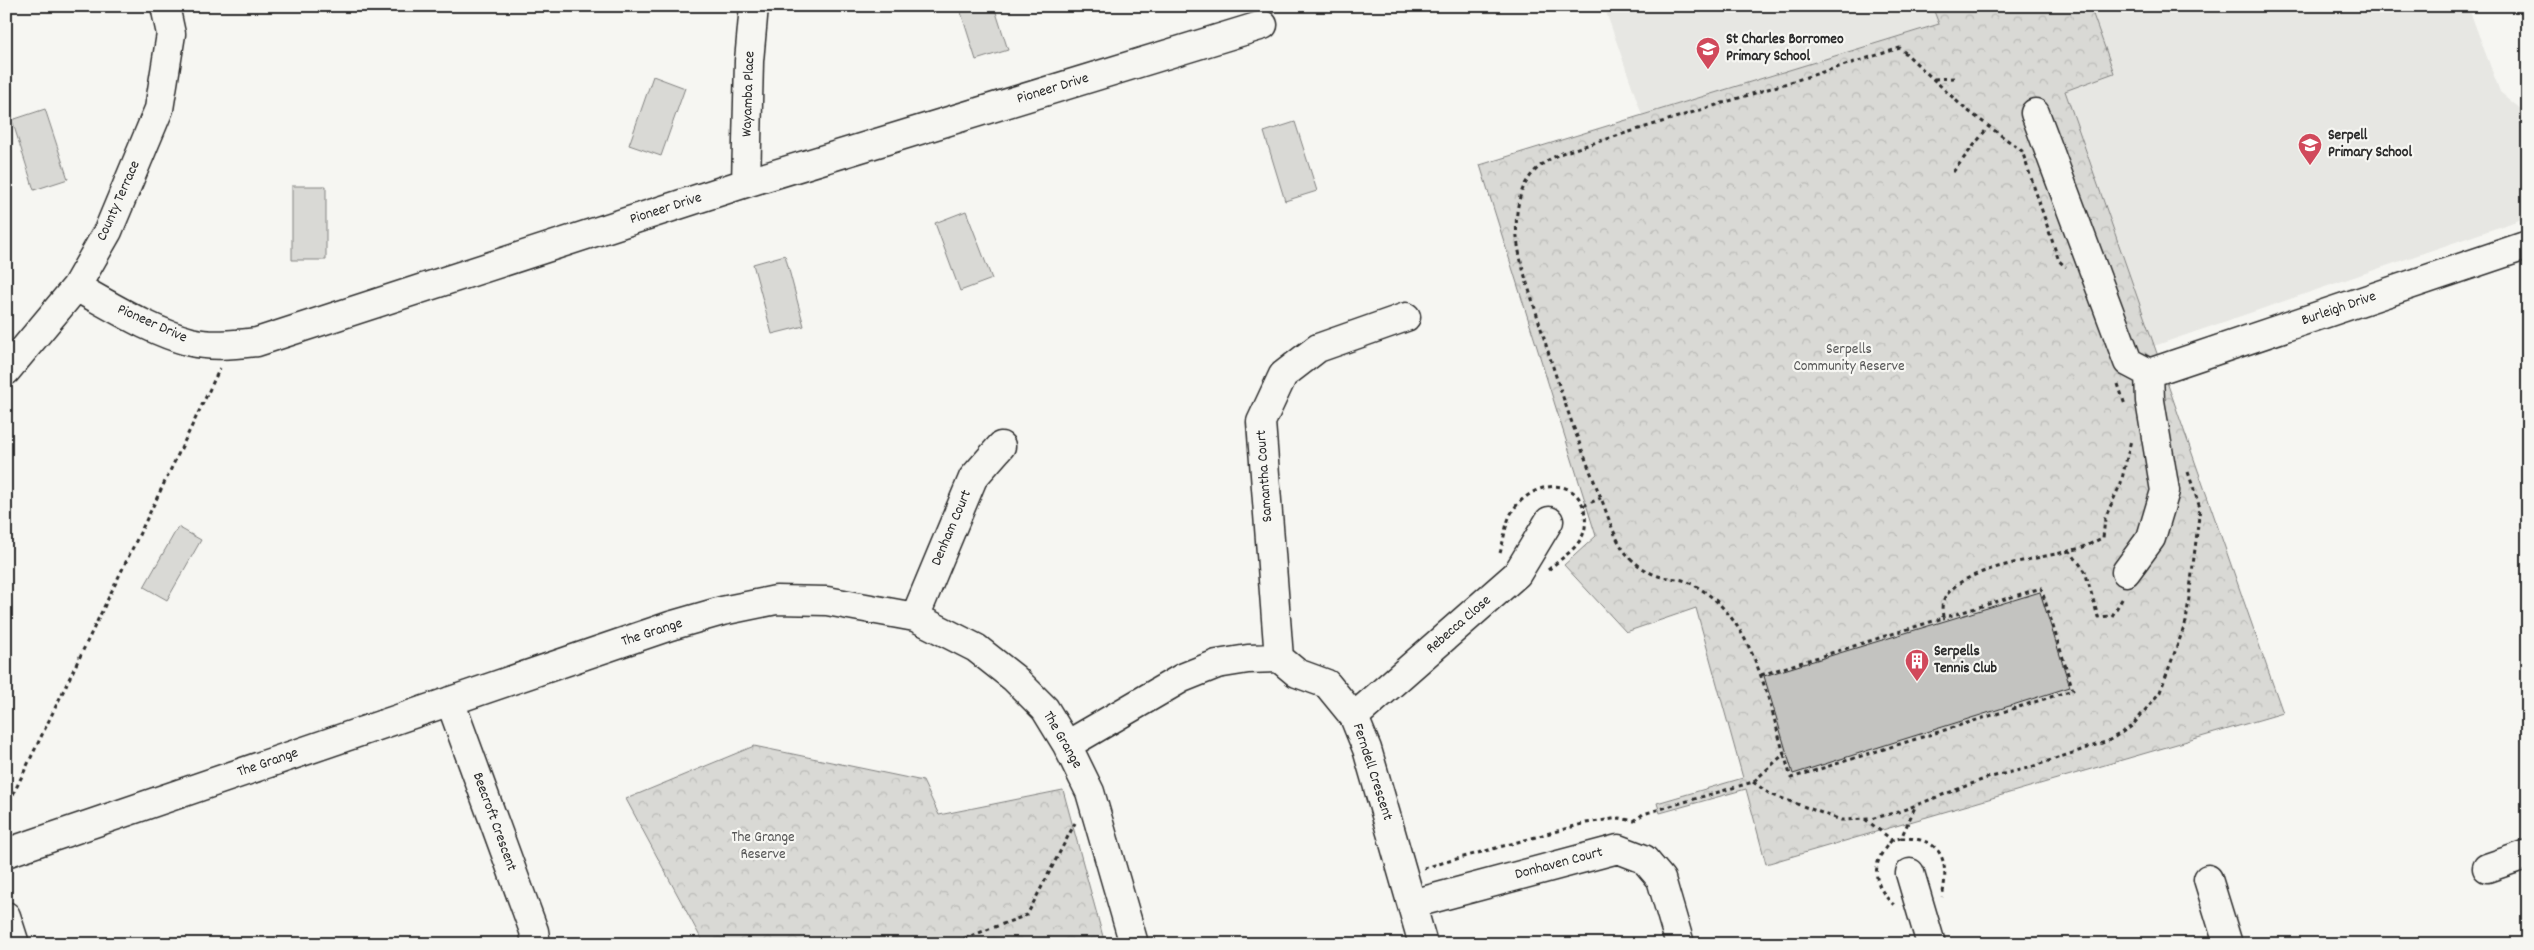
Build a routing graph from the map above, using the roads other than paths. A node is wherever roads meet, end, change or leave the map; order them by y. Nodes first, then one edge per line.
1 (165, 6) edge
2 (754, 6) edge
3 (1263, 25) dead end
4 (2035, 113) dead end
5 (746, 182) junction
6 (2528, 244) edge
7 (76, 287) junction
8 (1406, 317) dead end
9 (6, 371) edge
10 (2150, 373) junction
11 (1001, 446) dead end
12 (1549, 521) dead end
13 (2126, 583) road end
14 (915, 617) junction
15 (1279, 658) junction
16 (450, 700) junction
17 (1354, 717) junction
18 (1067, 745) junction
19 (6, 852) edge
20 (2528, 854) edge
21 (2487, 868) dead end
22 (1910, 873) dead end
23 (2208, 879) dead end
24 (1412, 904) junction
25 (6, 916) edge
26 (15, 944) edge
27 (536, 944) edge
28 (1134, 944) edge
29 (1423, 944) edge
30 (1680, 944) edge
31 (1931, 944) edge
32 (2228, 944) edge

1 - 7 street, County Terrace
2 - 5 street, Wayamba Place
3 - 5 street, Pioneer Drive
4 - 10 street
5 - 7 street, Pioneer Drive
6 - 10 street, Burleigh Drive
7 - 9 street, County Terrace
8 - 15 street, Samantha Court
10 - 13 street
11 - 14 street, Denham Court
12 - 17 street, Rebecca Close
14 - 16 street, The Grange
14 - 18 street, The Grange
15 - 17 street, Ferndell Crescent
15 - 18 street
16 - 19 street, The Grange
16 - 27 street, Beecroft Crescent
17 - 24 street, Ferndell Crescent
18 - 28 street, The Grange
20 - 21 street
22 - 31 street
23 - 32 street
24 - 29 street, Ferndell Crescent
24 - 30 street, Donhaven Court
25 - 26 street

